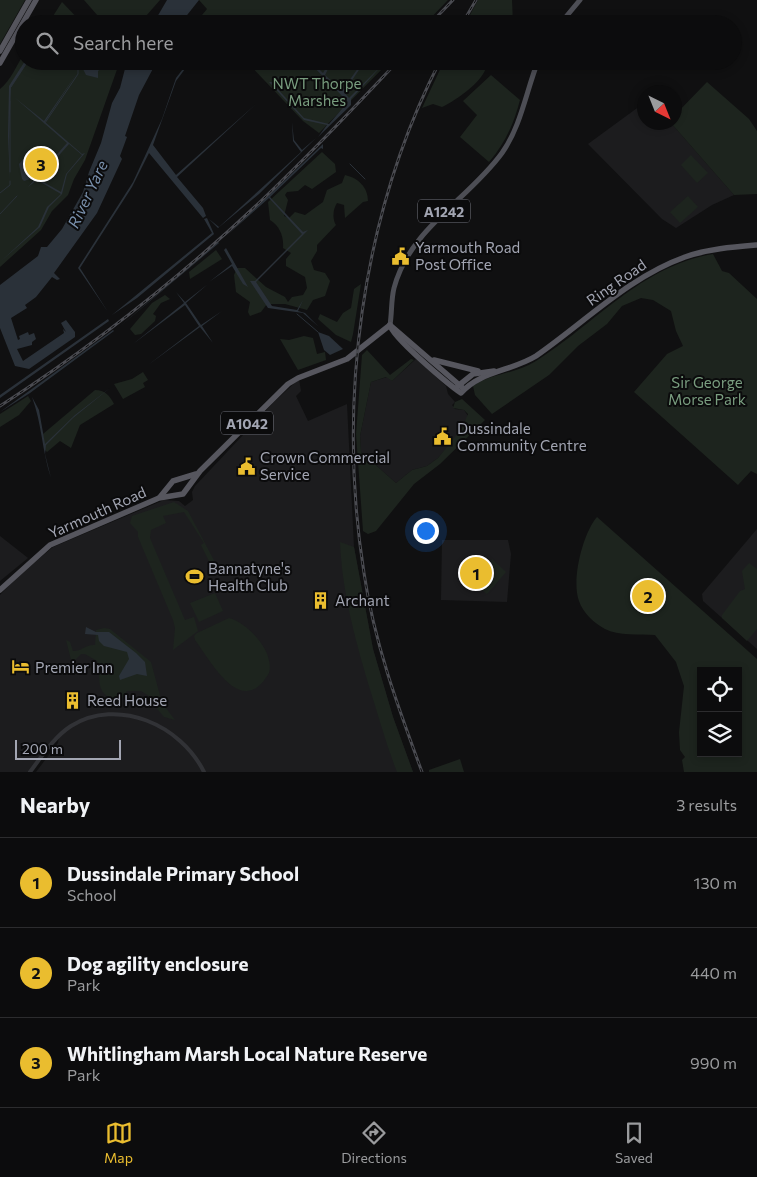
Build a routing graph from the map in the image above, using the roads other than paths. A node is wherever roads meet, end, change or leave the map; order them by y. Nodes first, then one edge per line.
1 (29, 0) edge
2 (36, 0) edge
3 (580, 0) edge
4 (20, 15) edge
5 (28, 15) edge
6 (568, 15) edge
7 (15, 25) edge
8 (15, 37) edge
9 (0, 51) edge
10 (0, 64) edge
11 (535, 70) edge
12 (757, 245) edge
13 (390, 326) junction
14 (427, 357) junction
15 (503, 370) junction
16 (479, 372) junction
17 (494, 374) junction
18 (460, 389) junction
19 (200, 472) junction
20 (179, 479) junction
21 (169, 487) junction
22 (186, 487) junction
23 (175, 495) junction
24 (159, 498) junction
25 (0, 590) edge
26 (30, 772) edge
27 (204, 772) edge

1 - 4 highway
2 - 5 highway
3 - 6 main road
7 - 9 highway
8 - 10 highway
11 - 13 main road, A1242
12 - 15 highway, Ring Road
13 - 14 highway
13 - 18 highway
13 - 19 highway, Yarmouth Road / A1042
14 - 16 highway
14 - 18 highway
15 - 16 highway, Ring Road
15 - 17 highway, Ring Road
16 - 18 highway, Ring Road
17 - 18 highway, Ring Road
17 - 18 highway
19 - 20 highway, Yarmouth Road / A1042
19 - 22 highway, Yarmouth Road / A1042
20 - 21 highway, Yarmouth Road / A1042
20 - 22 highway
21 - 23 highway
21 - 24 highway, Yarmouth Road / A1042
22 - 23 highway, Yarmouth Road / A1042
23 - 24 highway, Yarmouth Road / A1042
24 - 25 highway, Yarmouth Road / A1042
26 - 27 street

